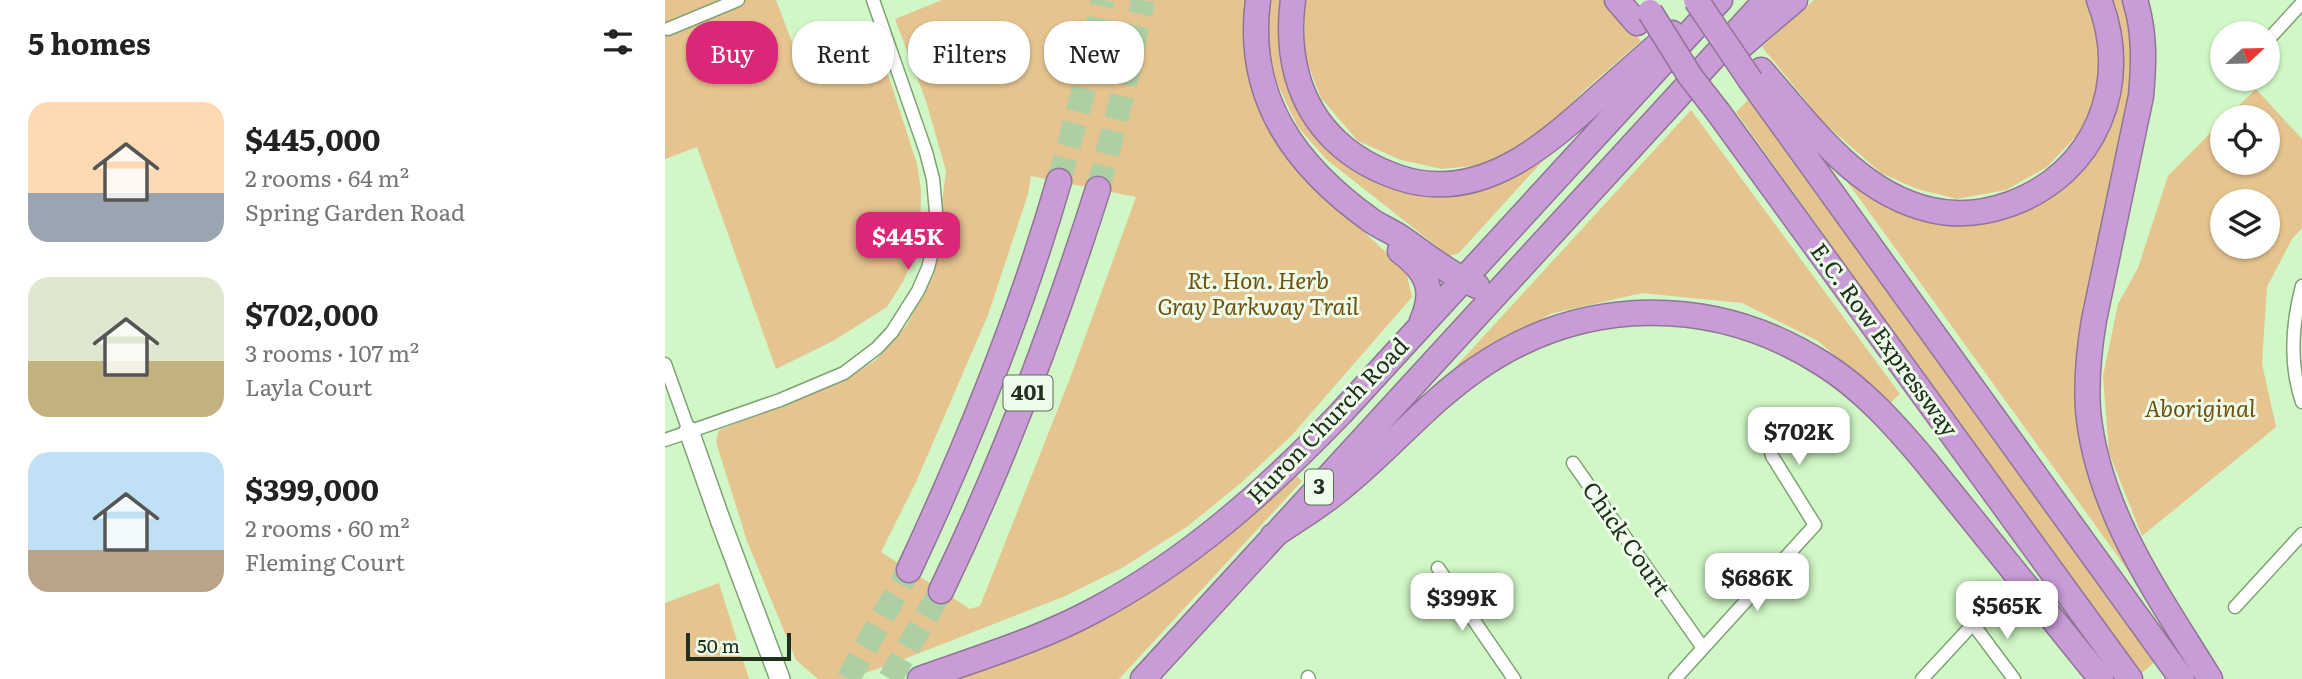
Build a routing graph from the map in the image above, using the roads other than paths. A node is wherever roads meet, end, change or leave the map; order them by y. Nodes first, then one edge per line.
1 (738, 0) edge
2 (873, 0) edge
3 (1258, 0) edge
4 (1293, 0) edge
5 (1617, 0) edge
6 (1766, 0) edge
7 (1795, 0) edge
8 (2099, 0) edge
9 (2135, 0) edge
10 (2302, 3) edge
11 (1710, 4) edge
12 (1643, 12) edge
13 (2280, 27) edge
14 (667, 29) dead end
15 (1756, 76) junction
16 (1684, 86) junction
17 (1059, 181) tunnel mouth
18 (1098, 189) tunnel mouth
19 (1374, 223) junction
20 (1462, 279) junction
21 (2302, 286) edge
22 (1495, 294) junction
23 (1420, 325) junction
24 (665, 364) edge
25 (2302, 402) edge
26 (1763, 417) dead end
27 (689, 431) junction
28 (665, 440) edge
29 (1573, 463) dead end
30 (2302, 534) edge
31 (1273, 536) junction
32 (1438, 568) dead end
33 (909, 570) tunnel mouth
34 (941, 590) tunnel mouth
35 (2235, 607) dead end
36 (1703, 648) junction
37 (780, 679) edge
38 (920, 679) edge
39 (1143, 679) edge
40 (1514, 679) edge
41 (1675, 679) edge
42 (1922, 679) edge
43 (2014, 679) edge
44 (2101, 679) edge
45 (2130, 679) edge
46 (2182, 679) edge
47 (2210, 679) edge

1 - 14 street
2 - 27 street
3 - 19 highway
4 - 11 highway
5 - 12 highway, E.C. Row Expressway
6 - 16 highway, Huron Church Road / 3
7 - 16 highway
8 - 15 highway
9 - 47 highway
10 - 13 street
11 - 15 highway, E.C. Row Expressway, bridge
11 - 20 highway, Huron Church Road / 3
12 - 16 highway, E.C. Row Expressway, bridge
15 - 46 highway, E.C. Row Expressway
16 - 22 highway, Huron Church Road / 3
16 - 45 highway, E.C. Row Expressway, bridge
17 - 33 highway, 401
18 - 34 highway, 401
19 - 20 highway
19 - 23 highway
20 - 22 highway
20 - 23 highway, Huron Church Road / 3
21 - 25 street
22 - 31 highway, Huron Church Road / 3
23 - 38 highway, Huron Church Road / 3
24 - 27 street
26 - 36 street
27 - 28 street
27 - 37 street
29 - 36 street, Chick Court
30 - 35 street
31 - 39 highway, Huron Church Road / 3
31 - 44 highway
32 - 40 street
36 - 41 street
42 - 43 street

